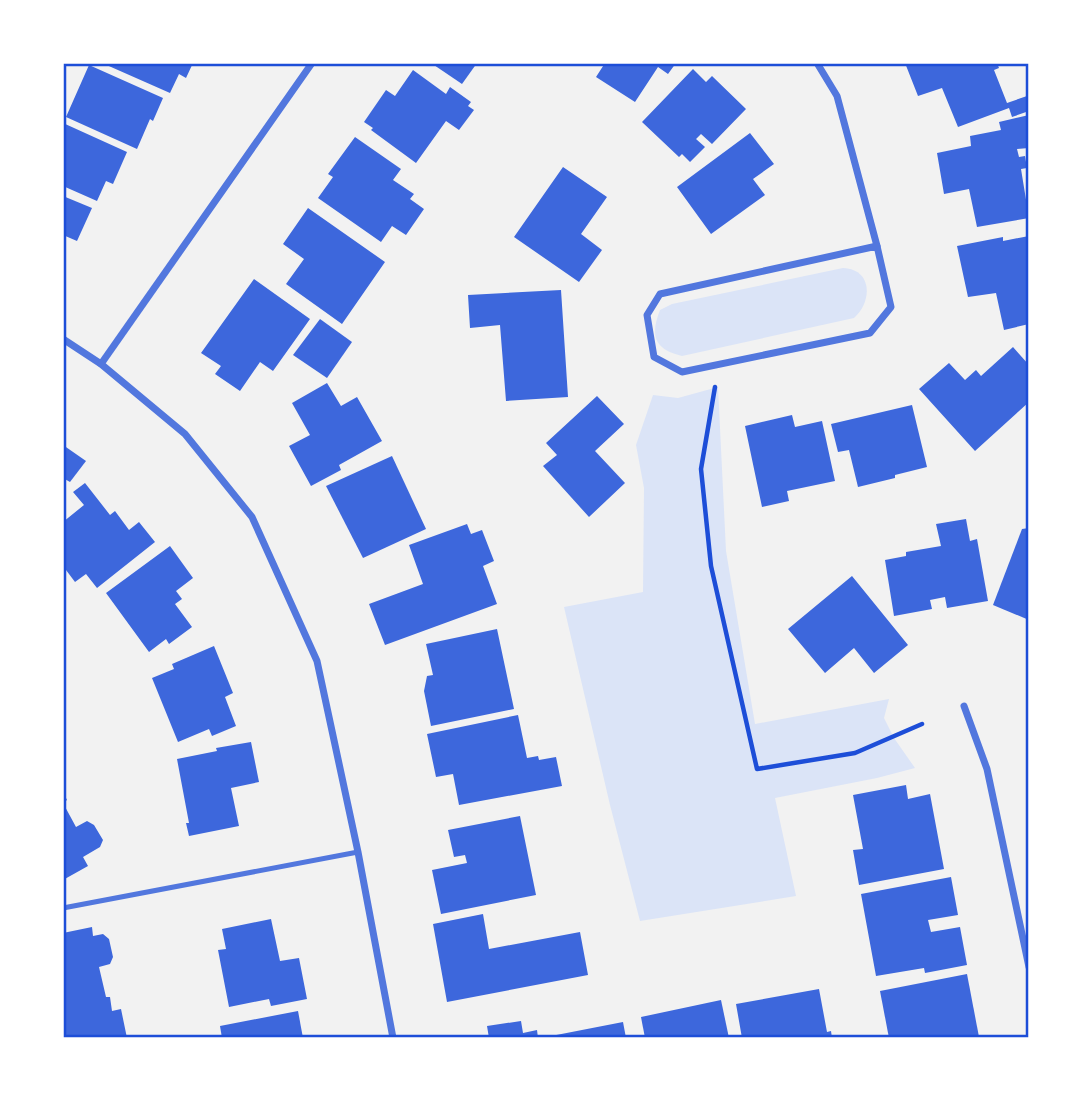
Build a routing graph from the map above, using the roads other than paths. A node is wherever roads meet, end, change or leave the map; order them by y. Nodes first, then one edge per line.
1 (312, 63) edge
2 (817, 63) edge
3 (877, 246) junction
4 (63, 340) edge
5 (101, 365) junction
6 (964, 706) dead end
7 (358, 852) junction
8 (63, 908) edge
9 (1029, 967) edge
10 (393, 1038) edge

1 - 5 street
2 - 3 street
3 - 3 street
4 - 5 street
5 - 7 street
6 - 9 street
7 - 8 lane
7 - 10 street

